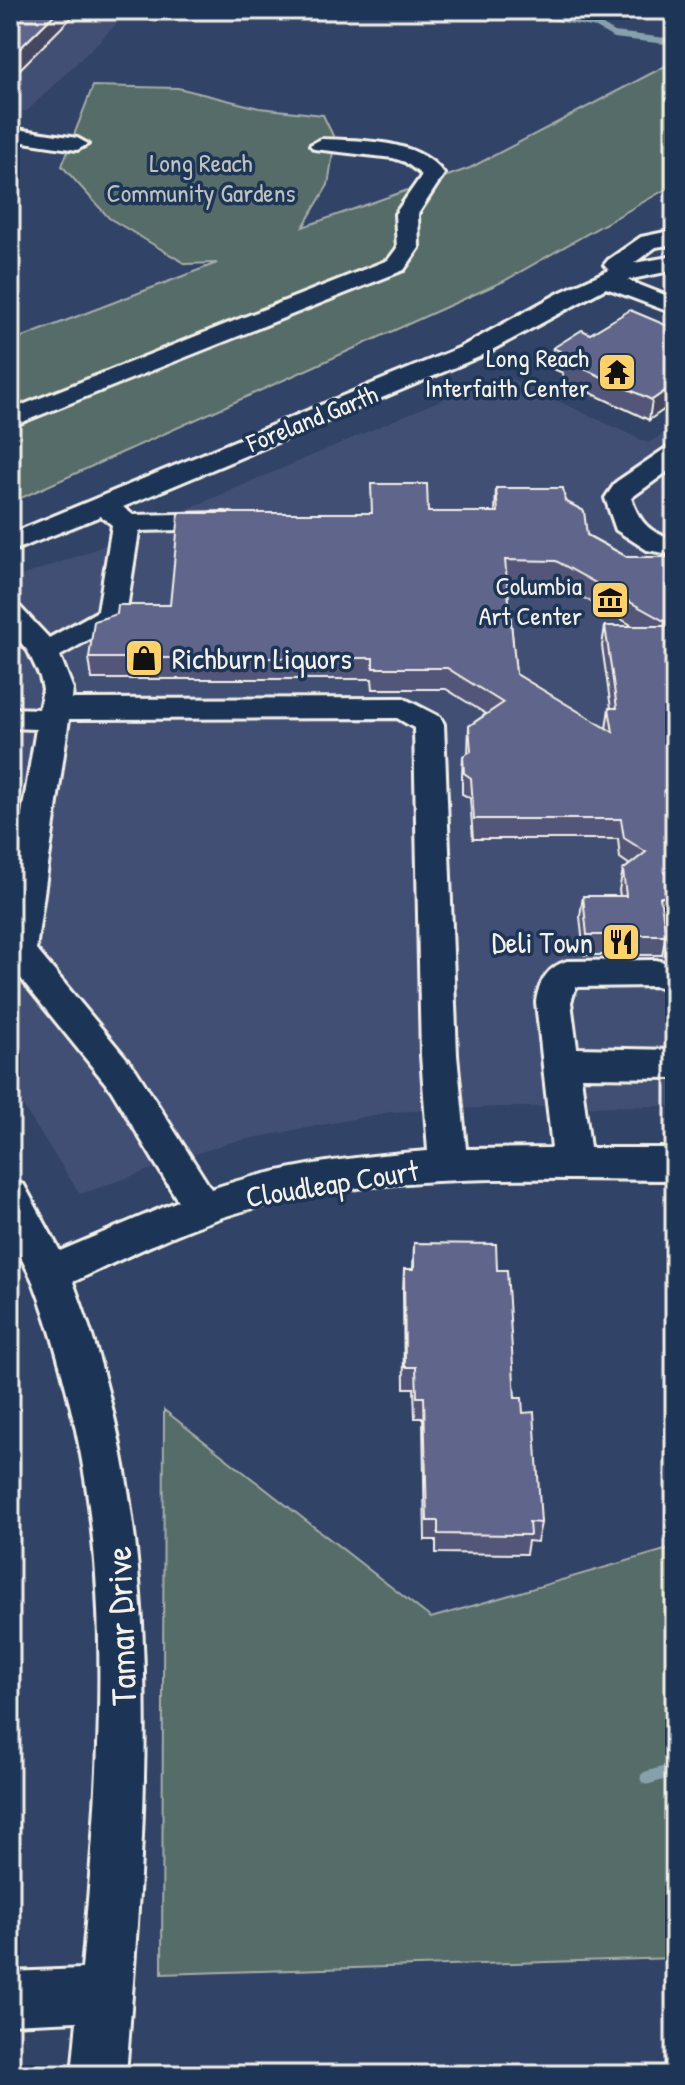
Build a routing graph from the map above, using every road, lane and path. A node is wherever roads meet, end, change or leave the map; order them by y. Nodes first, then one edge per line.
1 (10, 134) edge
2 (77, 144) dead end
3 (321, 145) dead end
4 (675, 237) edge
5 (675, 263) edge
6 (607, 280) junction
7 (675, 307) edge
8 (10, 419) edge
9 (675, 454) edge
10 (103, 505) junction
11 (249, 521) edge
12 (126, 523) junction
13 (10, 544) edge
14 (675, 547) edge
15 (10, 613) edge
16 (45, 652) junction
17 (53, 714) junction
18 (10, 718) edge
19 (675, 978) edge
20 (561, 1062) junction
21 (675, 1064) edge
22 (573, 1164) junction
23 (675, 1164) edge
24 (448, 1166) junction
25 (10, 1196) edge
26 (202, 1209) junction
27 (52, 1273) junction
28 (105, 1994) junction
29 (10, 1998) edge
30 (99, 2075) edge

1 - 2 street
3 - 8 street
4 - 6 street, Foreland Garth
5 - 6 street, Foreland Garth
6 - 7 street
6 - 10 street, Foreland Garth
9 - 14 street
10 - 12 street
10 - 13 street, Foreland Garth
11 - 12 street
12 - 16 street
15 - 16 street
16 - 17 street
17 - 18 street
17 - 24 street
17 - 26 street
19 - 20 street
20 - 21 street
20 - 22 street
22 - 23 street, Cloudleap Court
22 - 24 street, Cloudleap Court
24 - 26 street, Cloudleap Court
25 - 27 street, Tamar Drive
26 - 27 street, Cloudleap Court
27 - 28 street, Tamar Drive
28 - 29 street
28 - 30 street, Tamar Drive

